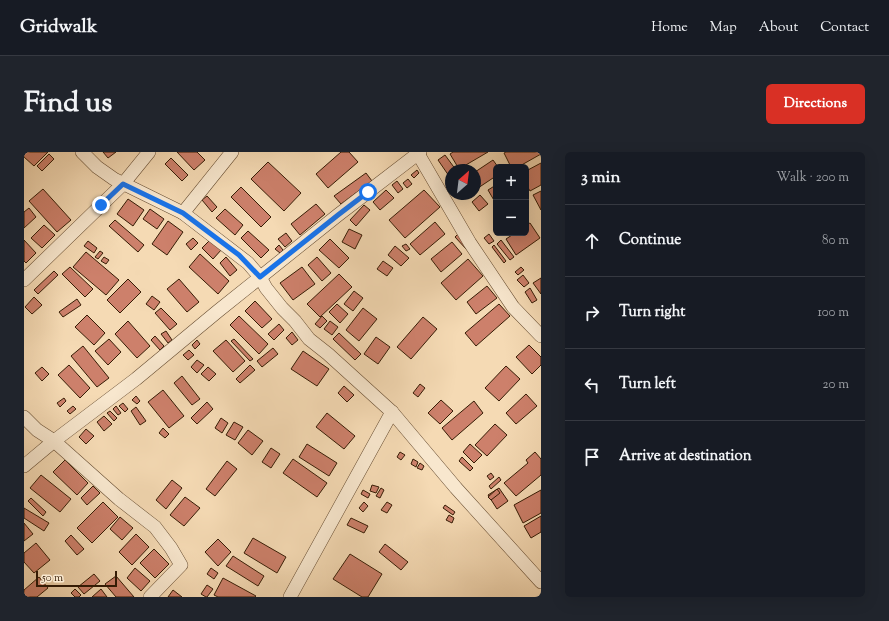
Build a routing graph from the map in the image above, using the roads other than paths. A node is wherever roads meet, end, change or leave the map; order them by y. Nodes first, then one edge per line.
1 (82, 152) edge
2 (149, 152) edge
3 (232, 152) edge
4 (418, 153) edge
5 (123, 184) junction
6 (183, 213) junction
7 (260, 277) junction
8 (24, 280) edge
9 (541, 336) edge
10 (392, 412) junction
11 (24, 417) edge
12 (54, 441) junction
13 (24, 466) edge
14 (541, 582) edge
15 (150, 597) edge
16 (290, 597) edge

1 - 5 street
2 - 5 street
3 - 6 street
4 - 7 street
4 - 9 street
5 - 6 street
5 - 8 street
6 - 7 street
7 - 10 street
7 - 12 street
10 - 14 street
10 - 16 street
11 - 12 street
12 - 13 street
12 - 15 street

